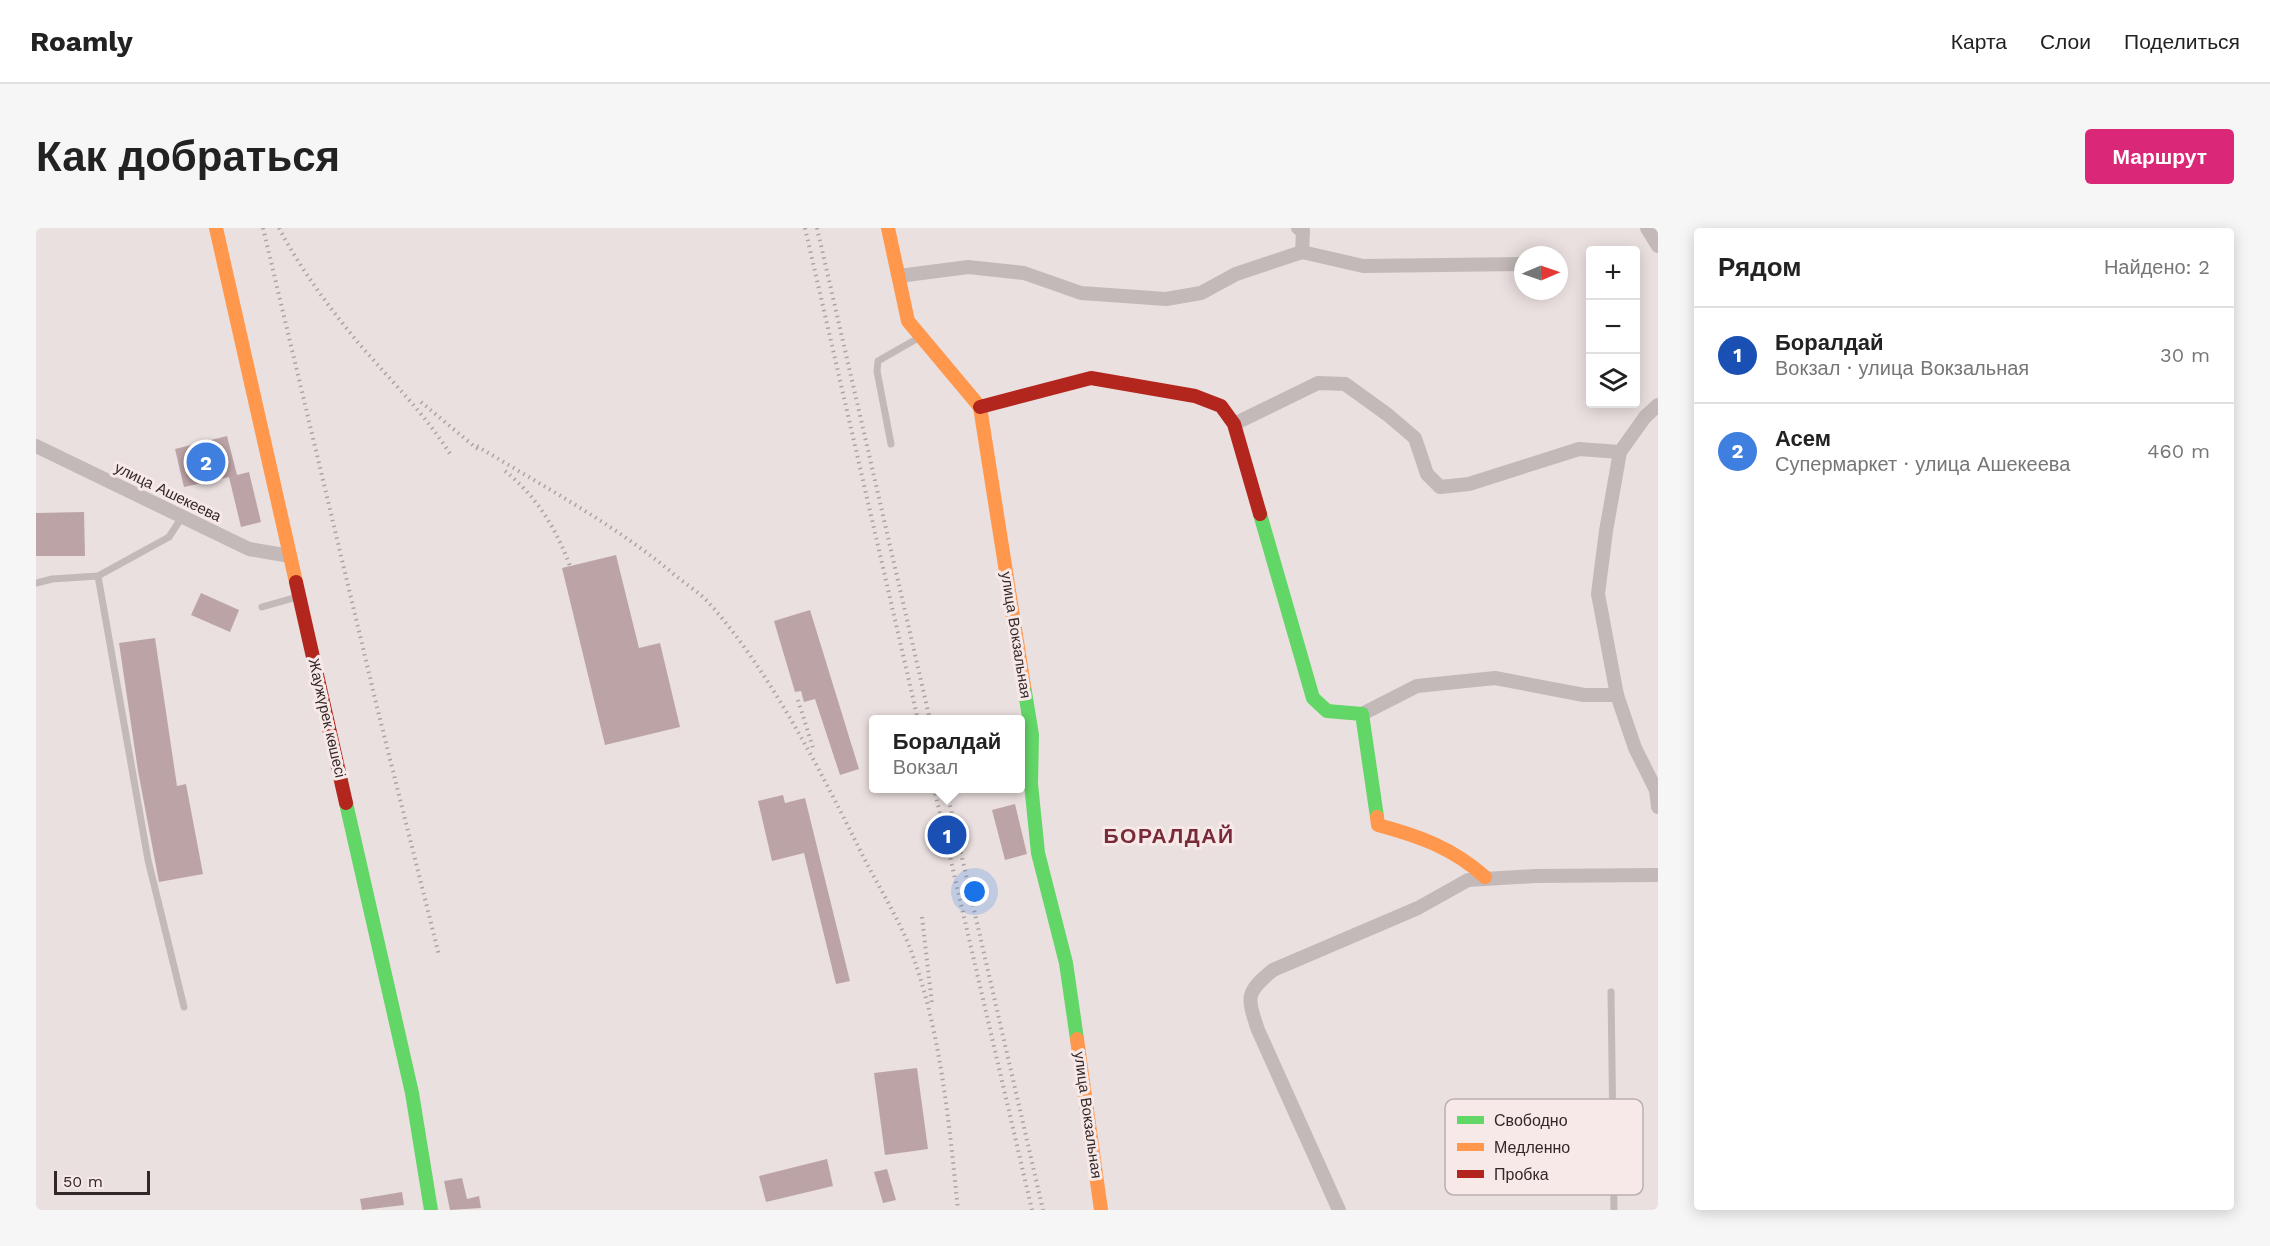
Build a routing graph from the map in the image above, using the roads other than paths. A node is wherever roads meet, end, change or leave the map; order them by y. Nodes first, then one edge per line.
1 (216, 228) edge
2 (888, 228) edge
3 (1647, 228) edge
4 (1304, 229) edge
5 (1658, 246) edge
6 (1302, 252) junction
7 (1514, 264) edge
8 (899, 276) junction
9 (920, 337) junction
10 (1658, 405) edge
11 (980, 408) junction
12 (1234, 424) junction
13 (891, 444) dead end
14 (36, 446) edge
15 (1620, 452) junction
16 (182, 517) junction
17 (290, 556) junction
18 (98, 576) junction
19 (36, 583) edge
20 (299, 596) junction
21 (262, 607) dead end
22 (1617, 695) junction
23 (1362, 714) junction
24 (1658, 807) edge
25 (1658, 875) edge
26 (1485, 877) junction
27 (1611, 992) dead end
28 (184, 1007) dead end
29 (1612, 1099) edge
30 (1614, 1195) edge
31 (431, 1210) edge
32 (1101, 1210) edge
33 (1339, 1210) edge
34 (1614, 1210) edge

1 - 17 street, Жаужүрек көшесі
2 - 8 street
3 - 5 street
4 - 6 street
6 - 7 street
6 - 8 street
8 - 9 street
9 - 11 street
9 - 13 lane
10 - 15 street
11 - 12 street
11 - 32 street, улица Вокзальная
12 - 15 street
12 - 23 street
14 - 16 street, улица Ашекеева
15 - 22 street
16 - 17 street, улица Ашекеева
16 - 18 lane
17 - 20 street, Жаужүрек көшесі
18 - 19 lane
18 - 28 lane
20 - 21 lane
20 - 31 street, Жаужүрек көшесі
22 - 23 street
22 - 24 street
23 - 26 street
25 - 26 street
26 - 33 street
27 - 29 lane
30 - 34 lane

